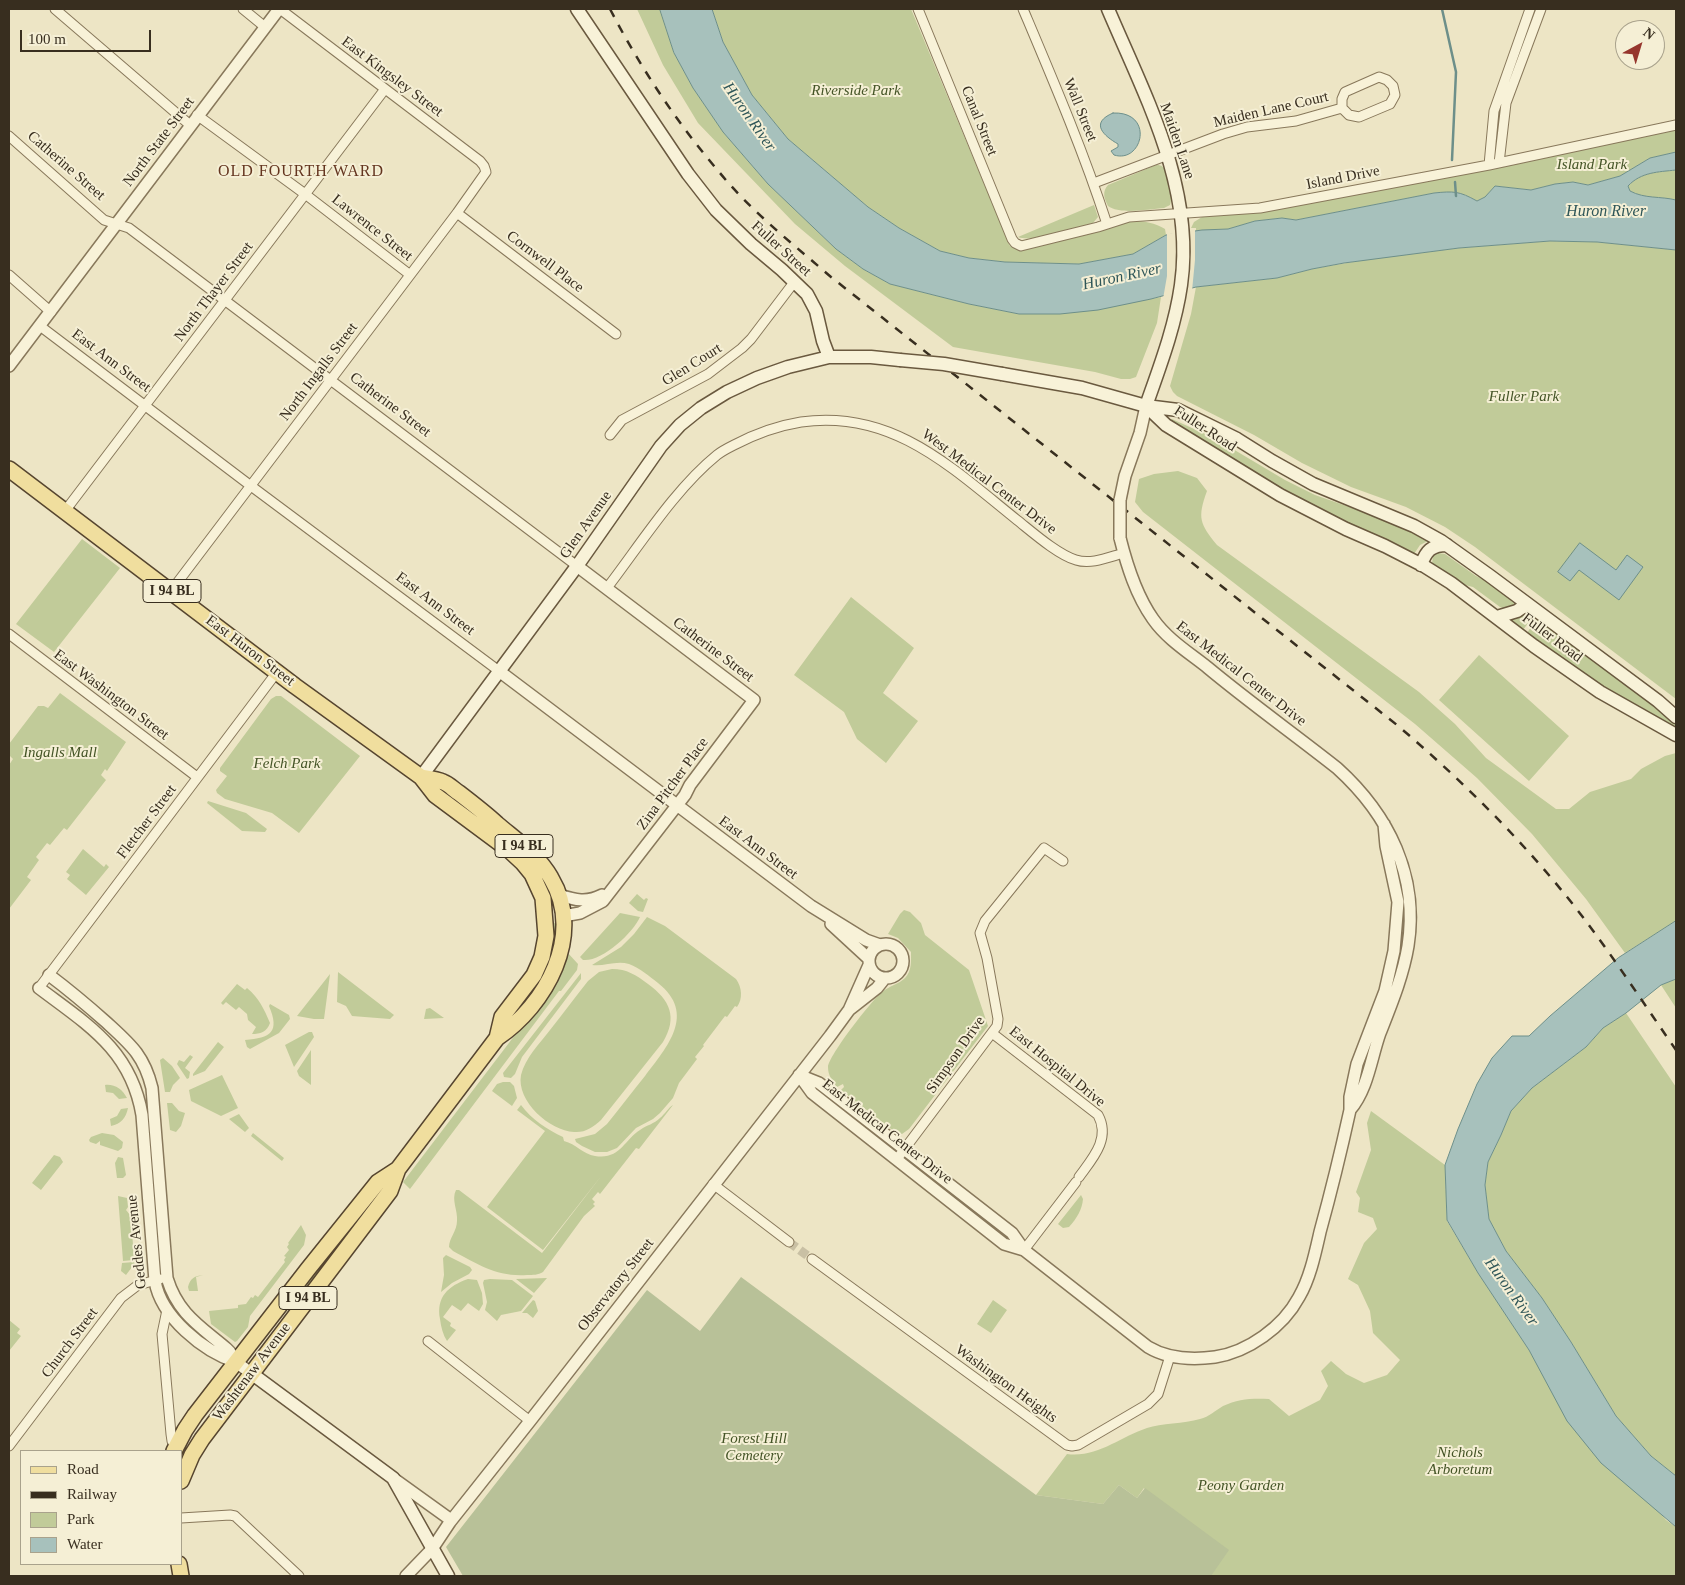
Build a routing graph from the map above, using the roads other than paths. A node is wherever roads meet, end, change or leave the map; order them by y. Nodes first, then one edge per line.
1 (55, 9) edge
2 (243, 9) edge
3 (280, 9) edge
4 (577, 9) edge
5 (918, 9) edge
6 (1023, 9) edge
7 (1108, 9) edge
8 (1530, 9) edge
9 (1541, 9) edge
10 (265, 27) junction
11 (385, 89) junction
12 (1342, 108) junction
13 (1494, 111) junction
14 (1505, 113) junction
15 (197, 115) junction
16 (190, 125) junction
17 (1676, 125) edge
18 (9, 136) edge
19 (1167, 155) junction
20 (1498, 163) junction
21 (1488, 165) junction
22 (486, 169) joint
23 (1094, 183) junction
24 (305, 194) junction
25 (457, 213) junction
26 (1182, 214) junction
27 (1107, 224) junction
28 (116, 225) junction
29 (1015, 243) joint
30 (409, 274) junction
31 (9, 275) edge
32 (795, 281) junction
33 (226, 300) junction
34 (51, 312) junction
35 (40, 326) junction
36 (616, 334) dead end
37 (828, 357) junction
38 (9, 366) edge
39 (330, 379) junction
40 (145, 406) junction
41 (1146, 406) junction
42 (610, 435) dead end
43 (9, 469) edge
44 (251, 486) junction
45 (65, 511) junction
46 (1447, 545) junction
47 (1124, 553) junction
48 (1422, 565) junction
49 (577, 566) junction
50 (606, 588) junction
51 (171, 591) junction
52 (1527, 604) junction
53 (1497, 617) junction
54 (9, 634) edge
55 (499, 671) junction
56 (277, 672) junction
57 (754, 700) joint
58 (1676, 717) edge
59 (1676, 735) edge
60 (198, 777) junction
61 (421, 777) junction
62 (677, 806) junction
63 (1063, 861) dead end
64 (615, 885) junction
65 (559, 895) junction
66 (543, 898) junction
67 (811, 906) junction
68 (546, 916) joint
69 (563, 916) junction
70 (880, 945) junction
71 (869, 962) junction
72 (49, 975) junction
73 (884, 978) junction
74 (39, 988) joint
75 (849, 1010) junction
76 (992, 1032) junction
77 (497, 1038) junction
78 (800, 1075) junction
79 (904, 1149) junction
80 (896, 1159) junction
81 (398, 1169) junction
82 (713, 1184) junction
83 (789, 1242) tunnel mouth
84 (1024, 1250) junction
85 (812, 1258) tunnel mouth
86 (167, 1278) junction
87 (155, 1280) junction
88 (295, 1286) junction
89 (167, 1310) junction
90 (428, 1341) dead end
91 (1170, 1356) junction
92 (236, 1362) junction
93 (251, 1373) junction
94 (530, 1421) junction
95 (202, 1439) junction
96 (9, 1446) edge
97 (175, 1450) edge
98 (393, 1478) junction
99 (182, 1479) edge
100 (182, 1518) edge
101 (451, 1520) junction
102 (432, 1549) junction
103 (299, 1576) edge
104 (406, 1576) edge
105 (448, 1576) edge

1 - 16 street
2 - 10 street
3 - 10 street, North State Street
3 - 11 street, East Kingsley Street
4 - 32 main road, Fuller Street
5 - 29 street, Canal Street
6 - 23 street, Wall Street
7 - 19 main road, Maiden Lane
8 - 13 street
9 - 14 street
10 - 15 street, North State Street
11 - 22 street, East Kingsley Street
11 - 24 street, North Thayer Street
12 - 12 street, Maiden Lane Court
12 - 19 street, Maiden Lane Court
13 - 14 street
13 - 21 street
14 - 20 street
15 - 16 street, North State Street
15 - 24 street, Lawrence Street
16 - 28 street, North State Street
17 - 20 street, Island Drive
18 - 28 street, Catherine Street
19 - 23 street, Maiden Lane Court
19 - 26 main road, Maiden Lane
20 - 21 street, Island Drive
21 - 26 street, Island Drive
22 - 25 street, North Ingalls Street
23 - 27 street, Wall Street
24 - 30 street, Lawrence Street
24 - 33 street, North Thayer Street
25 - 30 street, North Ingalls Street
25 - 36 street, Cornwell Place
26 - 27 street, Island Drive
26 - 41 main road, Maiden Lane
27 - 29 street, Island Drive
28 - 33 street, Catherine Street
28 - 34 street, North State Street
30 - 39 street, North Ingalls Street
31 - 34 street
32 - 37 main road, Fuller Street
32 - 42 street, Glen Court
33 - 39 street, Catherine Street
33 - 40 street, North Thayer Street
34 - 35 street, North State Street
35 - 38 street, North State Street
35 - 40 street, East Ann Street
37 - 41 main road, bridge
37 - 49 main road, Glen Avenue
39 - 44 street, North Ingalls Street
39 - 49 street, Catherine Street
40 - 44 street, East Ann Street
40 - 45 street, North Thayer Street
41 - 46 main road, Fuller Road
41 - 47 street, East Medical Center Drive, bridge
41 - 48 main road, Fuller Road
43 - 45 main road, East Huron Street / I 94 BL
44 - 51 street, North Ingalls Street
44 - 55 street, East Ann Street
45 - 51 main road, East Huron Street / I 94 BL
46 - 48 main road
46 - 52 main road, Fuller Road
47 - 50 street, West Medical Center Drive
47 - 91 street, East Medical Center Drive
48 - 53 main road, Fuller Road
49 - 50 street, Catherine Street
49 - 55 main road, Glen Avenue
50 - 57 street, Catherine Street
51 - 56 main road, East Huron Street / I 94 BL
52 - 53 main road
52 - 58 main road, Fuller Road
53 - 59 main road, Fuller Road
54 - 60 street, East Washington Street
55 - 61 main road, Glen Avenue
55 - 62 street, East Ann Street
56 - 60 street, Fletcher Street
56 - 61 main road, East Huron Street / I 94 BL
57 - 62 street, Zina Pitcher Place
60 - 72 street, Fletcher Street
61 - 65 main road, East Huron Street / I 94 BL
61 - 66 main road, East Huron Street / I 94 BL
62 - 64 street, Zina Pitcher Place
62 - 67 street, East Ann Street
63 - 76 street, Simpson Drive
64 - 65 street, Zina Pitcher Place
64 - 69 street, Zina Pitcher Place
65 - 69 main road, East Huron Street / I 94 BL
66 - 68 main road, East Huron Street / I 94 BL
66 - 69 main road
67 - 70 street, East Ann Street
67 - 71 street, East Ann Street
68 - 77 main road, Washtenaw Avenue / I 94 BL
69 - 77 main road, Washtenaw Avenue / I 94 BL
70 - 71 street
70 - 73 street
71 - 73 street
71 - 75 street, Observatory Street
72 - 74 street, Fletcher Street
72 - 86 street, Geddes Avenue
73 - 75 street, Observatory Street
74 - 87 street, Geddes Avenue
75 - 78 street, Observatory Street
76 - 79 street, Simpson Drive
76 - 84 street, East Hospital Drive
77 - 81 main road, Washtenaw Avenue / I 94 BL
78 - 79 street, East Medical Center Drive
78 - 80 street, East Medical Center Drive
78 - 82 street, Observatory Street
79 - 80 street, Simpson Drive
79 - 84 street, East Medical Center Drive
80 - 84 street, East Medical Center Drive
81 - 88 main road, Washtenaw Avenue / I 94 BL
81 - 93 main road, Washtenaw Avenue / I 94 BL
82 - 83 street
82 - 94 street, Observatory Street
84 - 91 street, East Medical Center Drive
85 - 91 street, Washington Heights
86 - 87 street, Church Street
86 - 92 street, Geddes Avenue
87 - 89 street, Geddes Avenue
87 - 96 street, Church Street
88 - 92 main road, Washtenaw Avenue / I 94 BL
88 - 93 main road
89 - 92 street, Geddes Avenue
89 - 97 street
90 - 94 street
92 - 93 street, Geddes Avenue
92 - 95 main road
92 - 97 main road, Washtenaw Avenue / I 94 BL
93 - 95 main road, Washtenaw Avenue / I 94 BL
93 - 98 main road, Geddes Avenue
94 - 101 street, Observatory Street
95 - 99 main road, Washtenaw Avenue / I 94 BL
98 - 101 street
98 - 102 main road, Geddes Avenue
100 - 103 street
101 - 102 street, Observatory Street
102 - 104 street, Observatory Street
102 - 105 main road, Geddes Avenue

